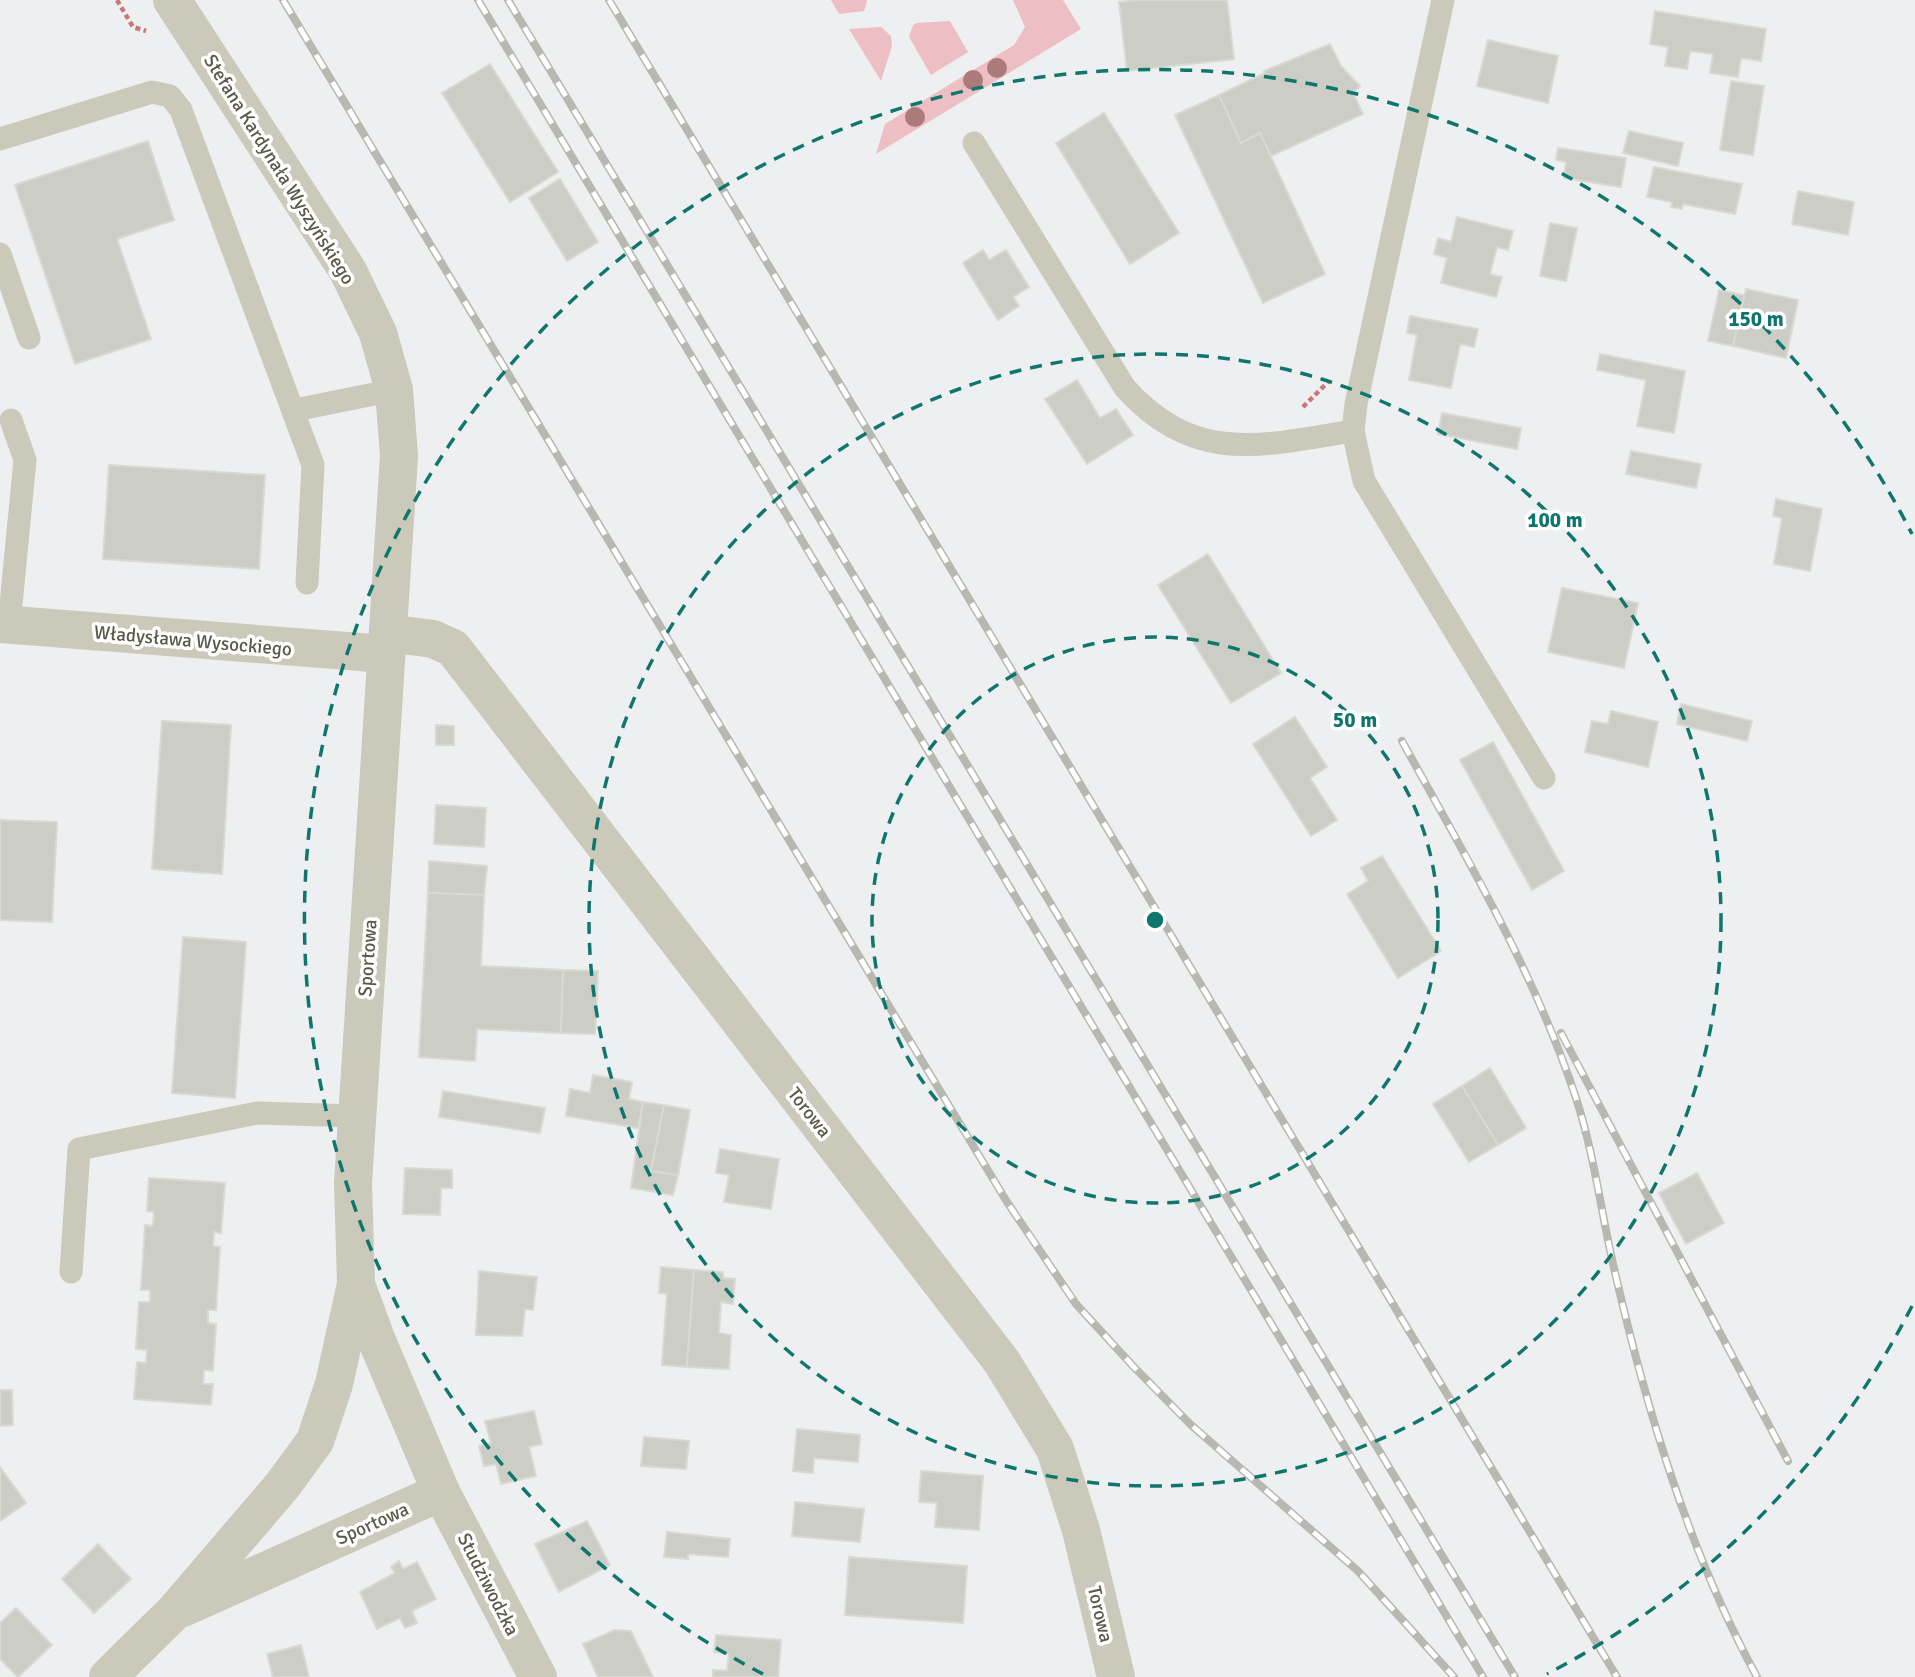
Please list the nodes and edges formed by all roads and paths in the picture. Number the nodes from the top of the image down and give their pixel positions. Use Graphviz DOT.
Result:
graph roads {
  1 [pos="117,0"];
  2 [pos="172,0"];
  3 [pos="1443,0"];
  4 [pos="122,8"];
  5 [pos="0,139"];
  6 [pos="974,143"];
  7 [pos="0,254"];
  8 [pos="29,338"];
  9 [pos="394,390"];
  10 [pos="295,411"];
  11 [pos="11,420"];
  12 [pos="1353,431"];
  13 [pos="307,583"];
  14 [pos="5,624"];
  15 [pos="387,643"];
  16 [pos="1544,778"];
  17 [pos="357,1116"];
  18 [pos="71,1272"];
  19 [pos="356,1283"];
  20 [pos="441,1492"];
  21 [pos="175,1611"];
  22 [pos="108,1677"];
  23 [pos="538,1677"];
  24 [pos="1115,1677"];
  1 -- 4 [label="path"];
  2 -- 9 [label="street, Stefana Kardynała Wyszyńskiego"];
  3 -- 12 [label="lane"];
  5 -- 10 [label="lane"];
  6 -- 12 [label="lane"];
  7 -- 8 [label="lane"];
  9 -- 10 [label="lane"];
  9 -- 15 [label="street, Stefana Kardynała Wyszyńskiego"];
  10 -- 13 [label="lane"];
  11 -- 14 [label="lane"];
  12 -- 16 [label="lane"];
  14 -- 15 [label="street, Władysława Wysockiego"];
  15 -- 17 [label="street, Sportowa"];
  15 -- 24 [label="street, Torowa"];
  17 -- 18 [label="lane"];
  17 -- 19 [label="street, Sportowa"];
  19 -- 20 [label="street, Sportowa"];
  19 -- 21 [label="street, Sportowa"];
  20 -- 21 [label="street, Sportowa"];
  20 -- 23 [label="street, Studziwodzka"];
  21 -- 22 [label="street, Sportowa"];
}
